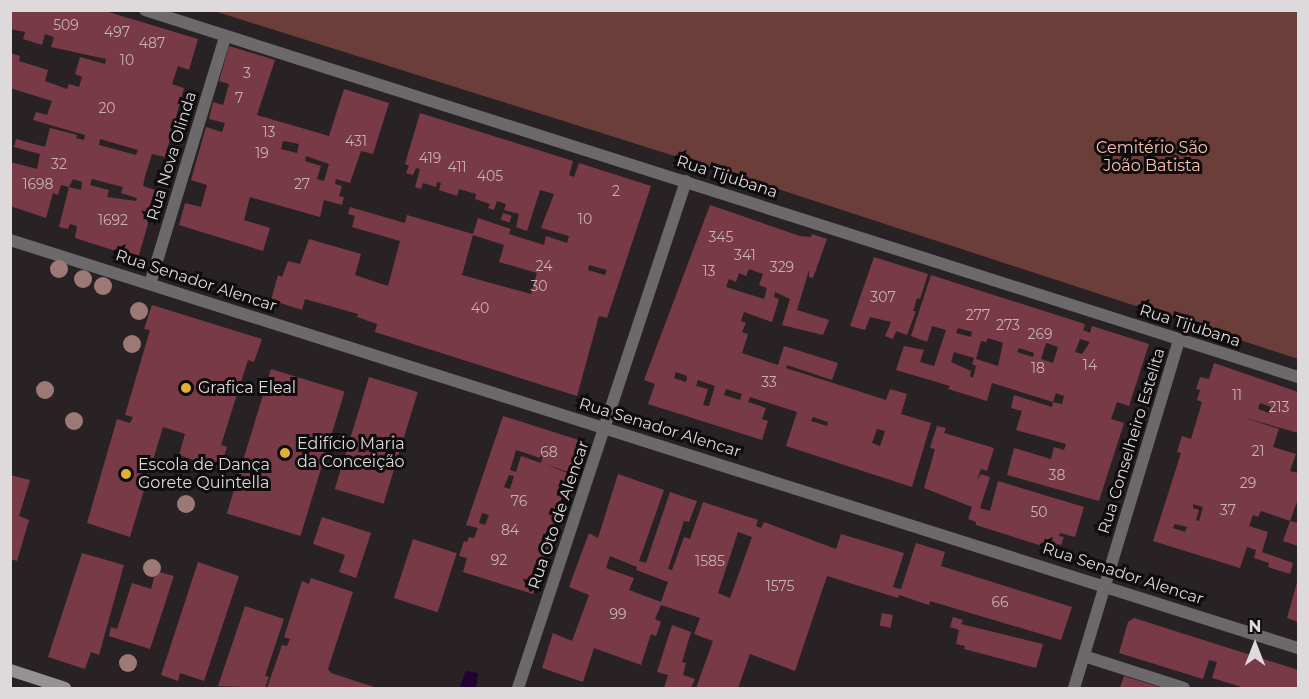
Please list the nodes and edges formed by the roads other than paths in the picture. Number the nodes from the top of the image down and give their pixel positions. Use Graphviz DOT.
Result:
graph roads {
  1 [pos="145,10"];
  2 [pos="225,37"];
  3 [pos="687,181"];
  4 [pos="10,240"];
  5 [pos="150,284"];
  6 [pos="1179,340"];
  7 [pos="1299,377"];
  8 [pos="606,429"];
  9 [pos="1105,585"];
  10 [pos="1299,648"];
  11 [pos="1084,656"];
  12 [pos="10,670"];
  13 [pos="65,688"];
  14 [pos="518,688"];
  15 [pos="1074,688"];
  16 [pos="1184,688"];
  1 -- 2 [label="street, Rua Tijubana"];
  2 -- 3 [label="street, Rua Tijubana"];
  2 -- 5 [label="street, Rua Nova Olinda"];
  3 -- 6 [label="street, Rua Tijubana"];
  3 -- 8 [label="street, Rua Oto de Alencar"];
  4 -- 5 [label="street, Rua Senador Alencar"];
  5 -- 8 [label="street, Rua Senador Alencar"];
  6 -- 7 [label="street, Rua Tijubana"];
  6 -- 9 [label="street, Rua Conselheiro Estelita"];
  8 -- 9 [label="street, Rua Senador Alencar"];
  8 -- 14 [label="street, Rua Oto de Alencar"];
  9 -- 10 [label="street, Rua Senador Alencar"];
  9 -- 11 [label="street, Rua Conselheiro Estelita"];
  11 -- 15 [label="street, Rua Conselheiro Estelita"];
  11 -- 16 [label="street"];
  12 -- 13 [label="main road"];
}
